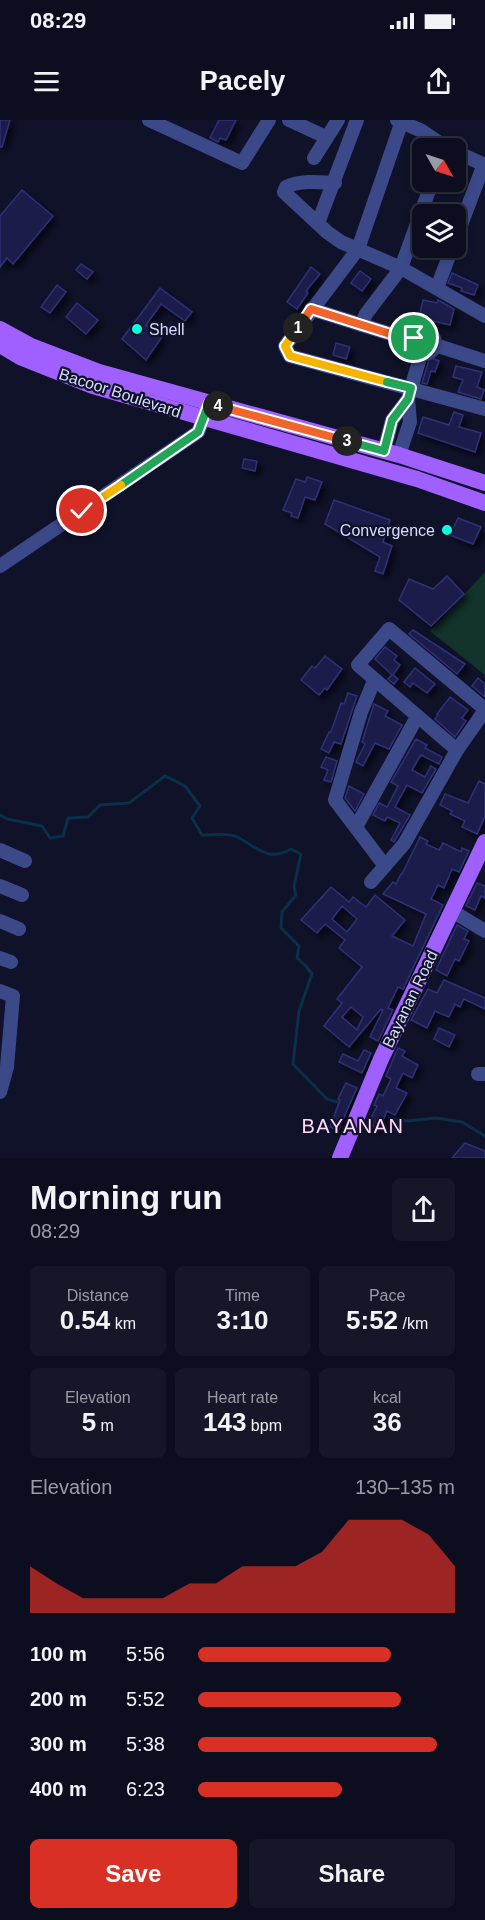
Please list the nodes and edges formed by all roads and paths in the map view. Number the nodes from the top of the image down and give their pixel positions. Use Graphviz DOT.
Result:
graph roads {
  1 [pos="149,120"];
  2 [pos="269,120"];
  3 [pos="290,120"];
  4 [pos="338,120"];
  5 [pos="357,120"];
  6 [pos="399,121"];
  7 [pos="326,137"];
  8 [pos="432,138"];
  9 [pos="466,156"];
  10 [pos="314,158"];
  11 [pos="484,164"];
  12 [pos="335,183"];
  13 [pos="428,192"];
  14 [pos="466,212"];
  15 [pos="318,223"];
  16 [pos="358,249"];
  17 [pos="448,258"];
  18 [pos="401,268"];
  19 [pos="437,288"];
  20 [pos="311,309"];
  21 [pos="483,310"];
  22 [pos="361,325"];
  23 [pos="0,329"];
  24 [pos="413,341"];
  25 [pos="0,345"];
  26 [pos="435,345"];
  27 [pos="421,354"];
  28 [pos="485,361"];
  29 [pos="410,394"];
  30 [pos="485,409"];
  31 [pos="207,411"];
  32 [pos="391,453"];
  33 [pos="485,483"];
  34 [pos="485,503"];
  35 [pos="0,566"];
  36 [pos="374,681"];
  37 [pos="485,709"];
  38 [pos="417,717"];
  39 [pos="457,750"];
  40 [pos="356,827"];
  41 [pos="485,842"];
  42 [pos="2,856"];
  43 [pos="25,861"];
  44 [pos="385,866"];
  45 [pos="371,882"];
  46 [pos="0,886"];
  47 [pos="22,895"];
  48 [pos="452,911"];
  49 [pos="0,921"];
  50 [pos="19,929"];
  51 [pos="485,931"];
  52 [pos="0,991"];
  53 [pos="5,1032"];
  54 [pos="3,1066"];
  55 [pos="0,1092"];
  56 [pos="340,1158"];
  1 -- 2 [label="street"];
  3 -- 7 [label="street"];
  4 -- 7 [label="street"];
  5 -- 12 [label="street"];
  6 -- 8 [label="street"];
  6 -- 16 [label="street"];
  7 -- 10 [label="street"];
  9 -- 11 [label="street"];
  11 -- 14 [label="street"];
  12 -- 15 [label="street"];
  12 -- 15 [label="street"];
  13 -- 18 [label="street"];
  15 -- 16 [label="street"];
  16 -- 18 [label="street"];
  16 -- 20 [label="street"];
  17 -- 19 [label="street"];
  18 -- 19 [label="street"];
  18 -- 22 [label="street"];
  19 -- 21 [label="street"];
  20 -- 22 [label="street"];
  20 -- 29 [label="street"];
  22 -- 24 [label="street"];
  23 -- 31 [label="main road, Bacoor Boulevard"];
  24 -- 26 [label="street"];
  24 -- 27 [label="street"];
  25 -- 31 [label="main road, Bacoor Boulevard"];
  26 -- 27 [label="street"];
  26 -- 28 [label="street"];
  27 -- 29 [label="street"];
  29 -- 30 [label="street"];
  29 -- 32 [label="street"];
  31 -- 32 [label="main road, Bacoor Boulevard"];
  31 -- 34 [label="main road, Bacoor Boulevard"];
  31 -- 35 [label="street"];
  32 -- 33 [label="main road, Bacoor Boulevard"];
  36 -- 37 [label="street"];
  36 -- 38 [label="street"];
  36 -- 40 [label="street"];
  37 -- 39 [label="street"];
  38 -- 39 [label="street"];
  38 -- 40 [label="street"];
  39 -- 44 [label="street"];
  40 -- 44 [label="street"];
  41 -- 48 [label="main road, Bayanan Road"];
  42 -- 43 [label="street"];
  44 -- 45 [label="street"];
  46 -- 47 [label="street"];
  48 -- 51 [label="street"];
  48 -- 56 [label="main road, Bayanan Road"];
  49 -- 50 [label="street"];
  52 -- 53 [label="street"];
  53 -- 54 [label="street"];
  54 -- 55 [label="street"];
}
